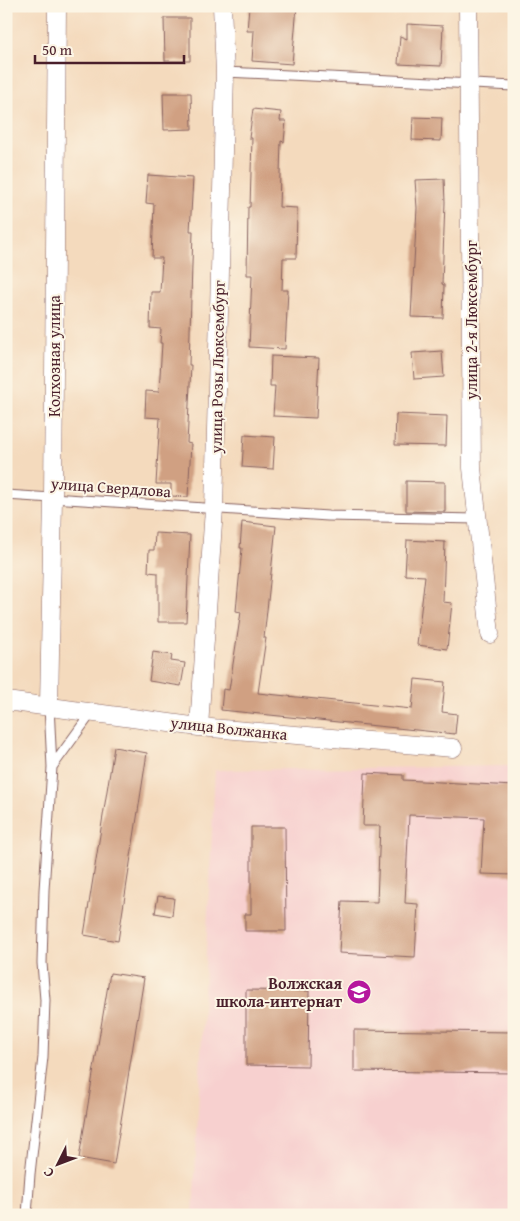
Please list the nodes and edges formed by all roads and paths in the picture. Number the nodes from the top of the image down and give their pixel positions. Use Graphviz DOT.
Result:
graph roads {
  1 [pos="57,6"];
  2 [pos="222,6"];
  3 [pos="468,6"];
  4 [pos="225,72"];
  5 [pos="470,83"];
  6 [pos="514,86"];
  7 [pos="6,495"];
  8 [pos="53,498"];
  9 [pos="214,509"];
  10 [pos="477,519"];
  11 [pos="490,634"];
  12 [pos="6,701"];
  13 [pos="49,706"];
  14 [pos="92,712"];
  15 [pos="199,727"];
  16 [pos="453,748"];
  17 [pos="52,767"];
  18 [pos="27,1215"];
  1 -- 8 [label="street, Колхозная улица"];
  2 -- 4 [label="street, улица Розы Люксембург"];
  3 -- 5 [label="street, улица 2-я Люксембург"];
  4 -- 5 [label="lane"];
  4 -- 9 [label="street, улица Розы Люксембург"];
  5 -- 6 [label="lane"];
  5 -- 10 [label="street, улица 2-я Люксембург"];
  7 -- 8 [label="lane, улица Свердлова"];
  8 -- 9 [label="lane, улица Свердлова"];
  8 -- 13 [label="street, Колхозная улица"];
  9 -- 10 [label="lane, улица Свердлова"];
  9 -- 15 [label="street, улица Розы Люксембург"];
  10 -- 11 [label="street, улица 2-я Люксембург"];
  12 -- 13 [label="street, улица Волжанка"];
  13 -- 14 [label="street, улица Волжанка"];
  13 -- 17 [label="lane"];
  14 -- 15 [label="street, улица Волжанка"];
  14 -- 17 [label="lane"];
  15 -- 16 [label="street, улица Волжанка"];
  17 -- 18 [label="lane"];
}
